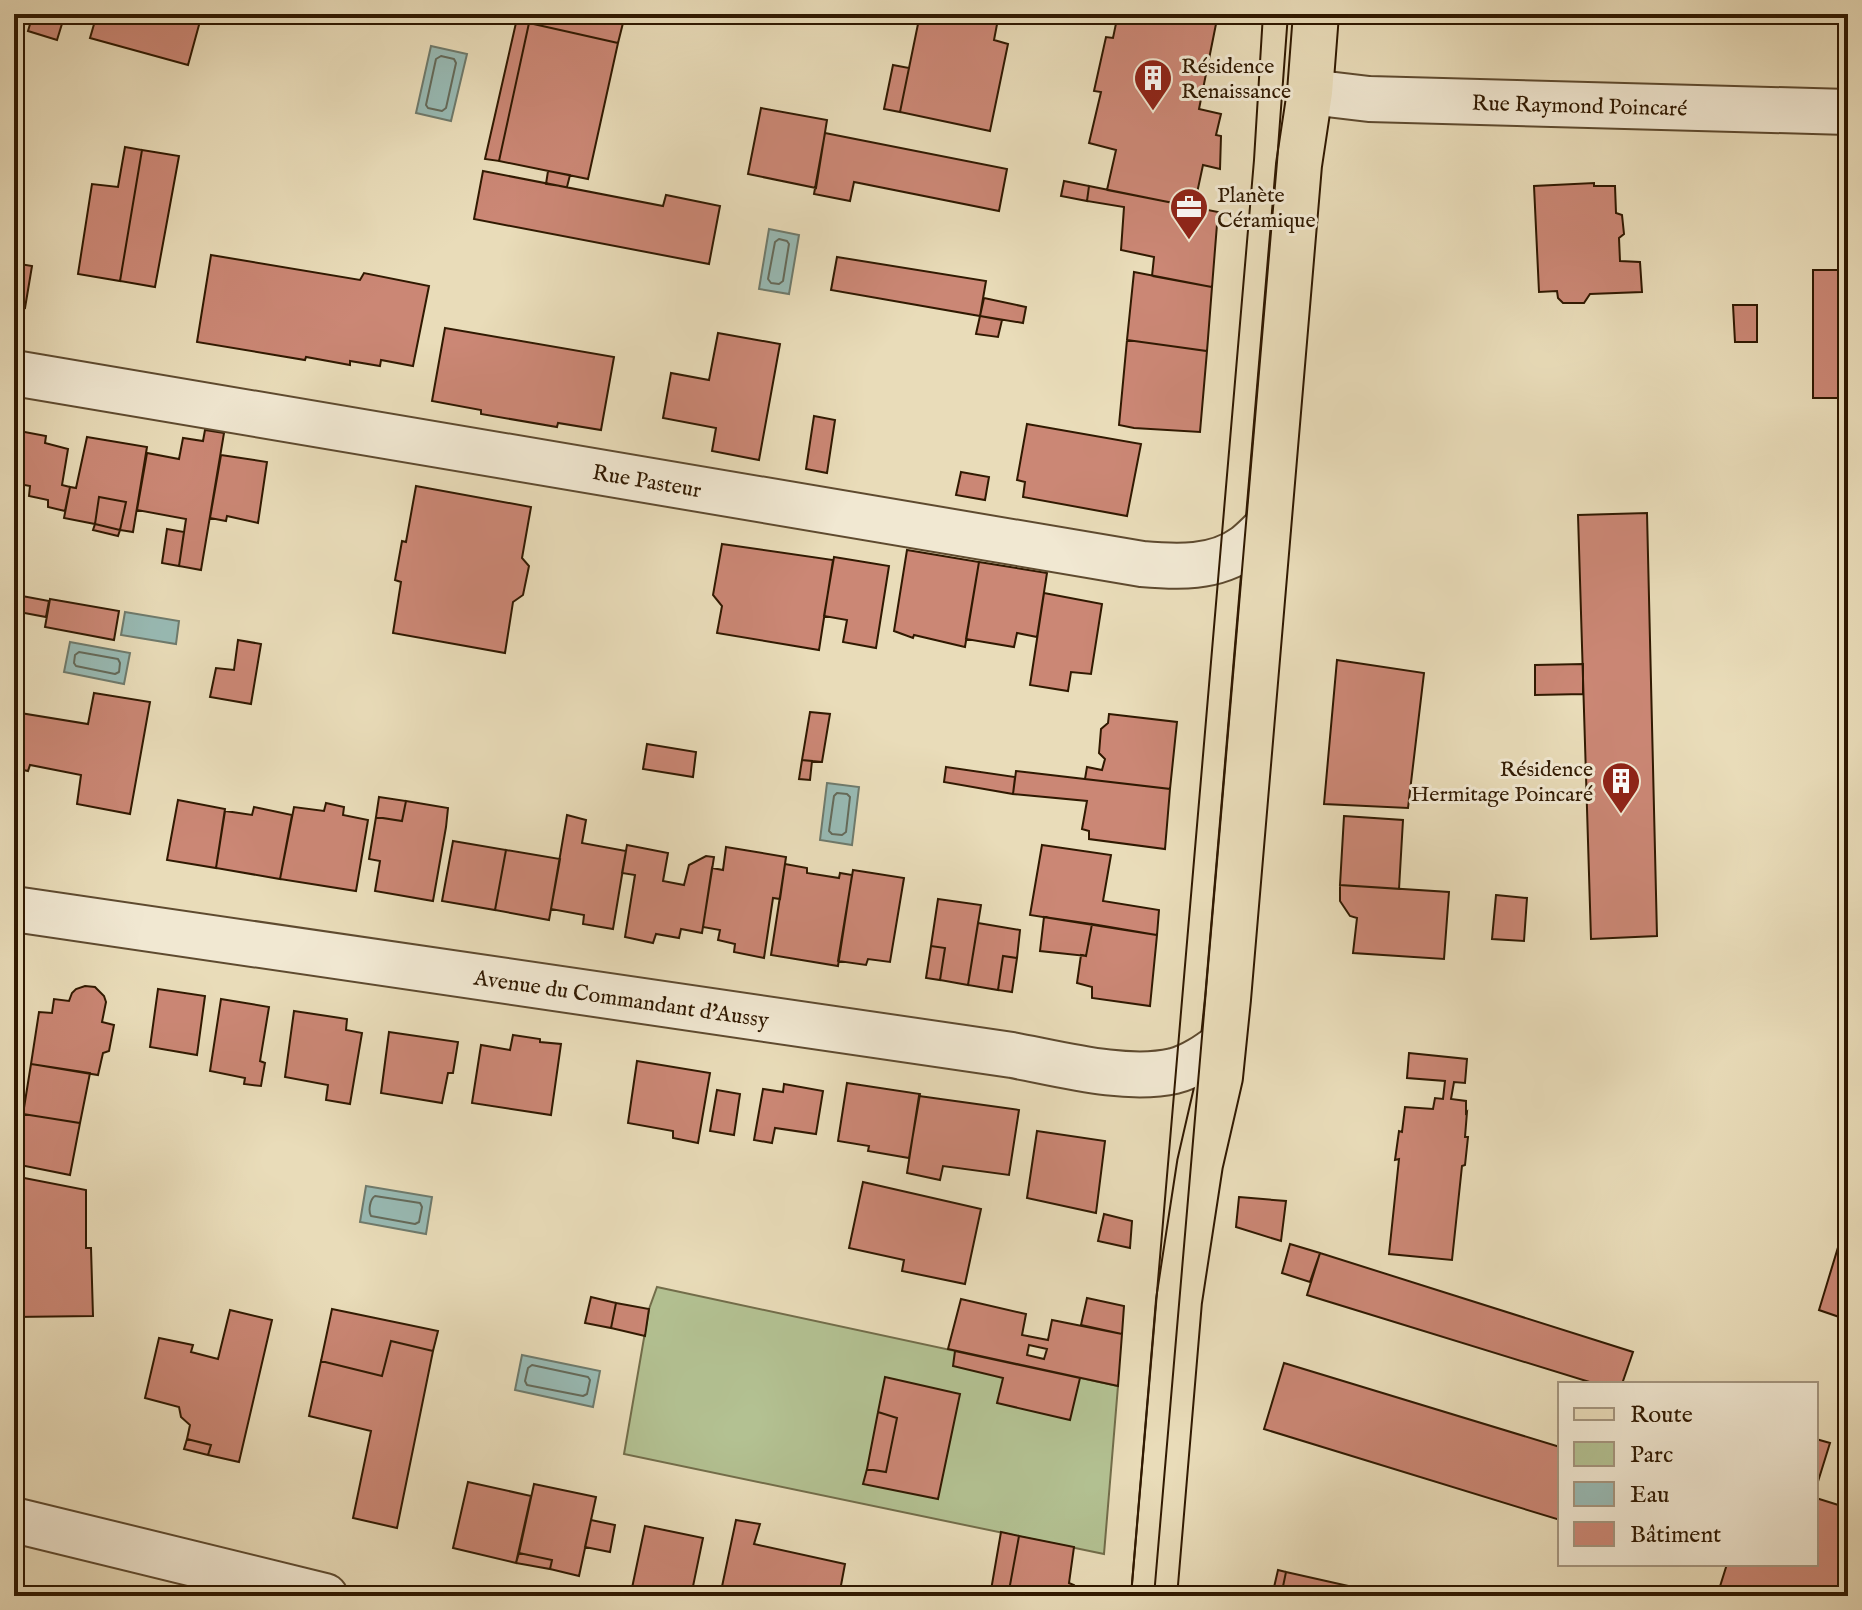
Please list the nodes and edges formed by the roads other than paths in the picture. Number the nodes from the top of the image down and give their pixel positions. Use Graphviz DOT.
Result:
graph roads {
  1 [pos="1316,14"];
  2 [pos="1310,92"];
  3 [pos="1848,112"];
  4 [pos="14,373"];
  5 [pos="1268,526"];
  6 [pos="14,909"];
  7 [pos="1223,1044"];
  8 [pos="14,1520"];
  9 [pos="325,1596"];
  10 [pos="1154,1596"];
  1 -- 2 [label="main road"];
  2 -- 3 [label="street, Rue Raymond Poincaré"];
  2 -- 5 [label="main road"];
  4 -- 5 [label="street, Rue Pasteur"];
  5 -- 7 [label="main road"];
  6 -- 7 [label="street, Avenue du Commandant d'Aussy"];
  7 -- 10 [label="main road"];
  8 -- 9 [label="street"];
}
